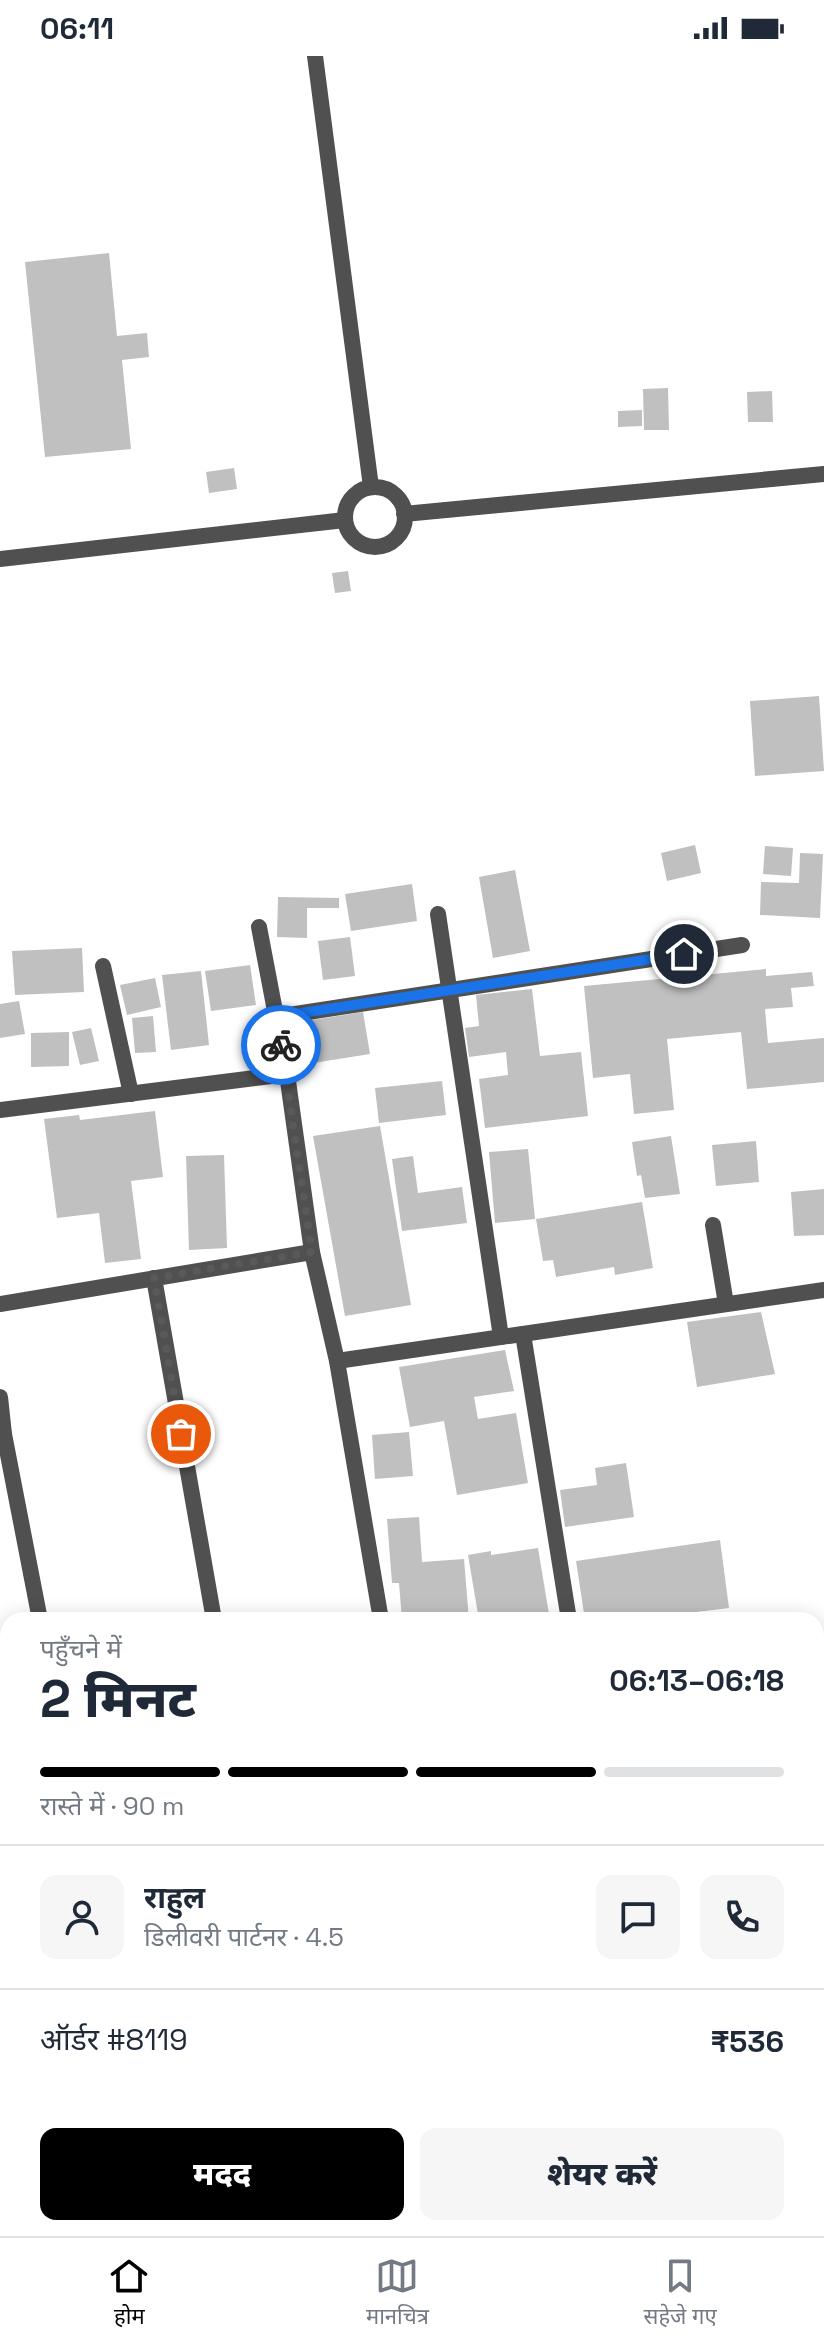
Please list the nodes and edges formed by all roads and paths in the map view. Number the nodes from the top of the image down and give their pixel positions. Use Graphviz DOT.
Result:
graph roads {
  1 [pos="315,56"];
  2 [pos="824,474"];
  3 [pos="371,487"];
  4 [pos="404,514"];
  5 [pos="345,520"];
  6 [pos="0,559"];
  7 [pos="438,914"];
  8 [pos="259,927"];
  9 [pos="742,945"];
  10 [pos="103,966"];
  11 [pos="448,991"];
  12 [pos="276,1017"];
  13 [pos="287,1074"];
  14 [pos="131,1094"];
  15 [pos="0,1110"];
  16 [pos="713,1225"];
  17 [pos="312,1252"];
  18 [pos="154,1278"];
  19 [pos="824,1290"];
  20 [pos="0,1304"];
  21 [pos="726,1304"];
  22 [pos="523,1334"];
  23 [pos="501,1337"];
  24 [pos="337,1361"];
  25 [pos="0,1397"];
  26 [pos="2,1435"];
  27 [pos="38,1612"];
  28 [pos="213,1612"];
  29 [pos="380,1612"];
  30 [pos="568,1612"];
  1 -- 3 [label="street"];
  2 -- 4 [label="street"];
  3 -- 4 [label="street"];
  3 -- 5 [label="street"];
  4 -- 5 [label="street"];
  5 -- 6 [label="street"];
  7 -- 11 [label="street"];
  8 -- 12 [label="street"];
  9 -- 11 [label="street"];
  10 -- 14 [label="street"];
  11 -- 12 [label="street"];
  11 -- 23 [label="street"];
  12 -- 13 [label="street"];
  13 -- 14 [label="street"];
  13 -- 17 [label="street"];
  14 -- 15 [label="street"];
  16 -- 21 [label="street"];
  17 -- 18 [label="street"];
  17 -- 24 [label="street"];
  18 -- 20 [label="street"];
  18 -- 28 [label="street"];
  19 -- 21 [label="street"];
  21 -- 22 [label="street"];
  22 -- 23 [label="street"];
  22 -- 30 [label="street"];
  23 -- 24 [label="street"];
  24 -- 29 [label="street"];
  25 -- 26 [label="street"];
  26 -- 27 [label="street"];
}
